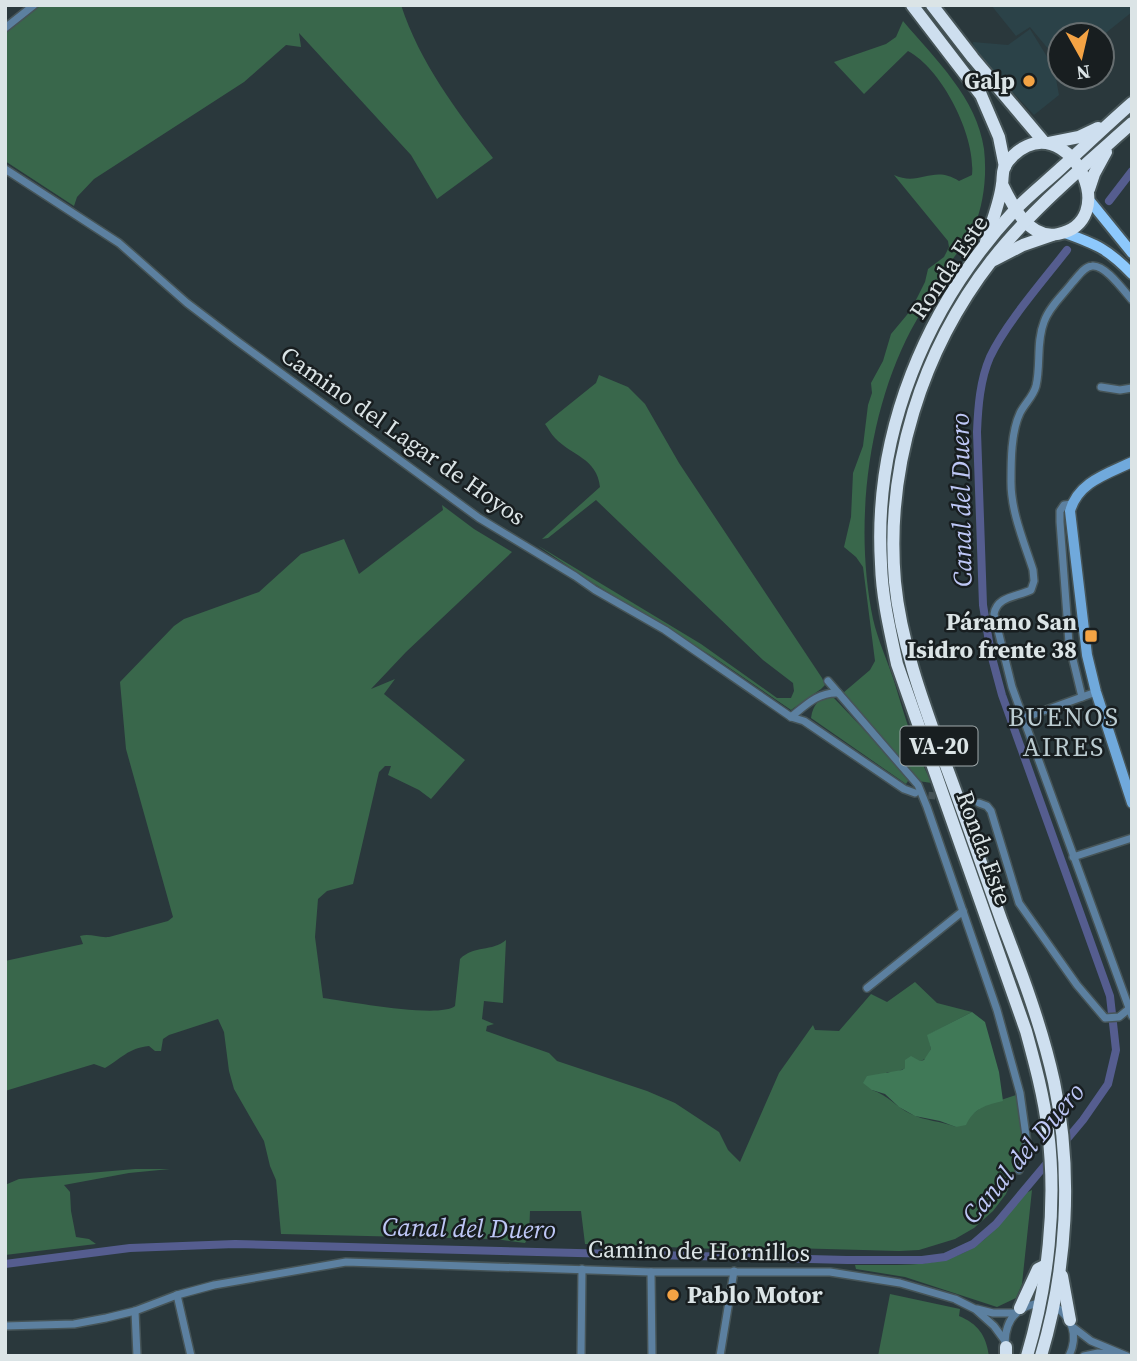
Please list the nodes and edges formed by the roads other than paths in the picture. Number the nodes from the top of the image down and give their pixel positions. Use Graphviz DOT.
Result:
graph roads {
  1 [pos="34,5"];
  2 [pos="912,5"];
  3 [pos="933,5"];
  4 [pos="5,28"];
  5 [pos="1132,103"];
  6 [pos="1132,123"];
  7 [pos="1108,124"];
  8 [pos="1115,138"];
  9 [pos="1046,142"];
  10 [pos="1072,158"];
  11 [pos="1005,167"];
  12 [pos="5,169"];
  13 [pos="1080,170"];
  14 [pos="1002,184"];
  15 [pos="1089,195"];
  16 [pos="1016,210"];
  17 [pos="1025,222"];
  18 [pos="1058,234"];
  19 [pos="984,246"];
  20 [pos="1132,253"];
  21 [pos="990,262"];
  22 [pos="1132,274"];
  23 [pos="1132,300"];
  24 [pos="1101,387"];
  25 [pos="1132,388"];
  26 [pos="1132,462"];
  27 [pos="1072,504"];
  28 [pos="828,681"];
  29 [pos="1096,692"];
  30 [pos="838,693"];
  31 [pos="1082,697"];
  32 [pos="791,717"];
  33 [pos="1024,718"];
  34 [pos="915,793"];
  35 [pos="979,803"];
  36 [pos="1132,803"];
  37 [pos="1132,838"];
  38 [pos="1073,857"];
  39 [pos="963,911"];
  40 [pos="867,988"];
  41 [pos="1131,1011"];
  42 [pos="1055,1130"];
  43 [pos="1019,1170"];
  44 [pos="1057,1172"];
  45 [pos="1046,1265"];
  46 [pos="1060,1268"];
  47 [pos="582,1269"];
  48 [pos="734,1270"];
  49 [pos="651,1272"];
  50 [pos="177,1295"];
  51 [pos="1040,1303"];
  52 [pos="1054,1305"];
  53 [pos="975,1309"];
  54 [pos="1017,1310"];
  55 [pos="135,1311"];
  56 [pos="1072,1324"];
  57 [pos="5,1326"];
  58 [pos="1007,1350"];
  59 [pos="1126,1355"];
  60 [pos="137,1356"];
  61 [pos="191,1356"];
  62 [pos="581,1356"];
  63 [pos="652,1356"];
  64 [pos="720,1356"];
  65 [pos="1027,1356"];
  66 [pos="1041,1356"];
  67 [pos="1069,1356"];
  68 [pos="1084,1356"];
  1 -- 4 [label="street"];
  2 -- 11 [label="highway"];
  3 -- 9 [label="highway"];
  5 -- 7 [label="highway, Ronda Este / VA-20"];
  6 -- 8 [label="highway, Ronda Este / VA-20"];
  7 -- 9 [label="highway"];
  7 -- 10 [label="highway, Ronda Este / VA-20"];
  8 -- 13 [label="highway, Ronda Este / VA-20"];
  8 -- 15 [label="highway"];
  9 -- 10 [label="highway"];
  9 -- 11 [label="highway"];
  10 -- 13 [label="highway"];
  10 -- 16 [label="highway, Ronda Este / VA-20"];
  11 -- 14 [label="highway"];
  12 -- 32 [label="street, Camino del Lagar de Hoyos"];
  13 -- 15 [label="highway"];
  13 -- 17 [label="highway, Ronda Este / VA-20"];
  14 -- 16 [label="highway"];
  14 -- 19 [label="highway"];
  15 -- 18 [label="highway"];
  15 -- 20 [label="main road"];
  16 -- 17 [label="highway"];
  16 -- 19 [label="highway, Ronda Este / VA-20"];
  17 -- 18 [label="highway"];
  17 -- 21 [label="highway, Ronda Este / VA-20"];
  18 -- 21 [label="highway"];
  18 -- 22 [label="main road"];
  19 -- 42 [label="highway, Ronda Este / VA-20"];
  21 -- 42 [label="highway, Ronda Este / VA-20"];
  23 -- 33 [label="street"];
  24 -- 25 [label="street"];
  26 -- 27 [label="street"];
  27 -- 29 [label="street"];
  27 -- 31 [label="street"];
  28 -- 30 [label="street"];
  29 -- 31 [label="street"];
  29 -- 36 [label="street"];
  30 -- 32 [label="street"];
  30 -- 39 [label="street"];
  31 -- 33 [label="street"];
  32 -- 34 [label="street, Camino del Lagar de Hoyos"];
  33 -- 38 [label="street"];
  35 -- 41 [label="street"];
  37 -- 38 [label="street"];
  38 -- 41 [label="street"];
  39 -- 40 [label="street"];
  39 -- 43 [label="street"];
  42 -- 44 [label="highway, Ronda Este / VA-20"];
  44 -- 45 [label="highway, Ronda Este / VA-20"];
  44 -- 46 [label="highway, Ronda Este / VA-20"];
  45 -- 51 [label="highway, Ronda Este / VA-20"];
  45 -- 54 [label="highway"];
  46 -- 52 [label="highway, Ronda Este / VA-20"];
  46 -- 56 [label="highway"];
  47 -- 49 [label="street, Camino de Hornillos"];
  47 -- 50 [label="street, Camino de Hornillos"];
  47 -- 62 [label="street"];
  48 -- 49 [label="street, Camino de Hornillos"];
  48 -- 53 [label="street, Camino de Hornillos"];
  48 -- 64 [label="street"];
  49 -- 63 [label="street"];
  50 -- 55 [label="street, Camino de Hornillos"];
  50 -- 61 [label="street"];
  51 -- 52 [label="street"];
  51 -- 54 [label="street, Camino de Hornillos"];
  51 -- 65 [label="highway, Ronda Este / VA-20"];
  52 -- 56 [label="street"];
  52 -- 66 [label="highway, Ronda Este / VA-20"];
  53 -- 54 [label="street, Camino de Hornillos"];
  53 -- 58 [label="street, Camino de Hornillos"];
  54 -- 58 [label="street"];
  55 -- 57 [label="street, Camino de Hornillos"];
  55 -- 60 [label="street"];
  56 -- 59 [label="street"];
  56 -- 67 [label="street"];
  59 -- 68 [label="street"];
}
